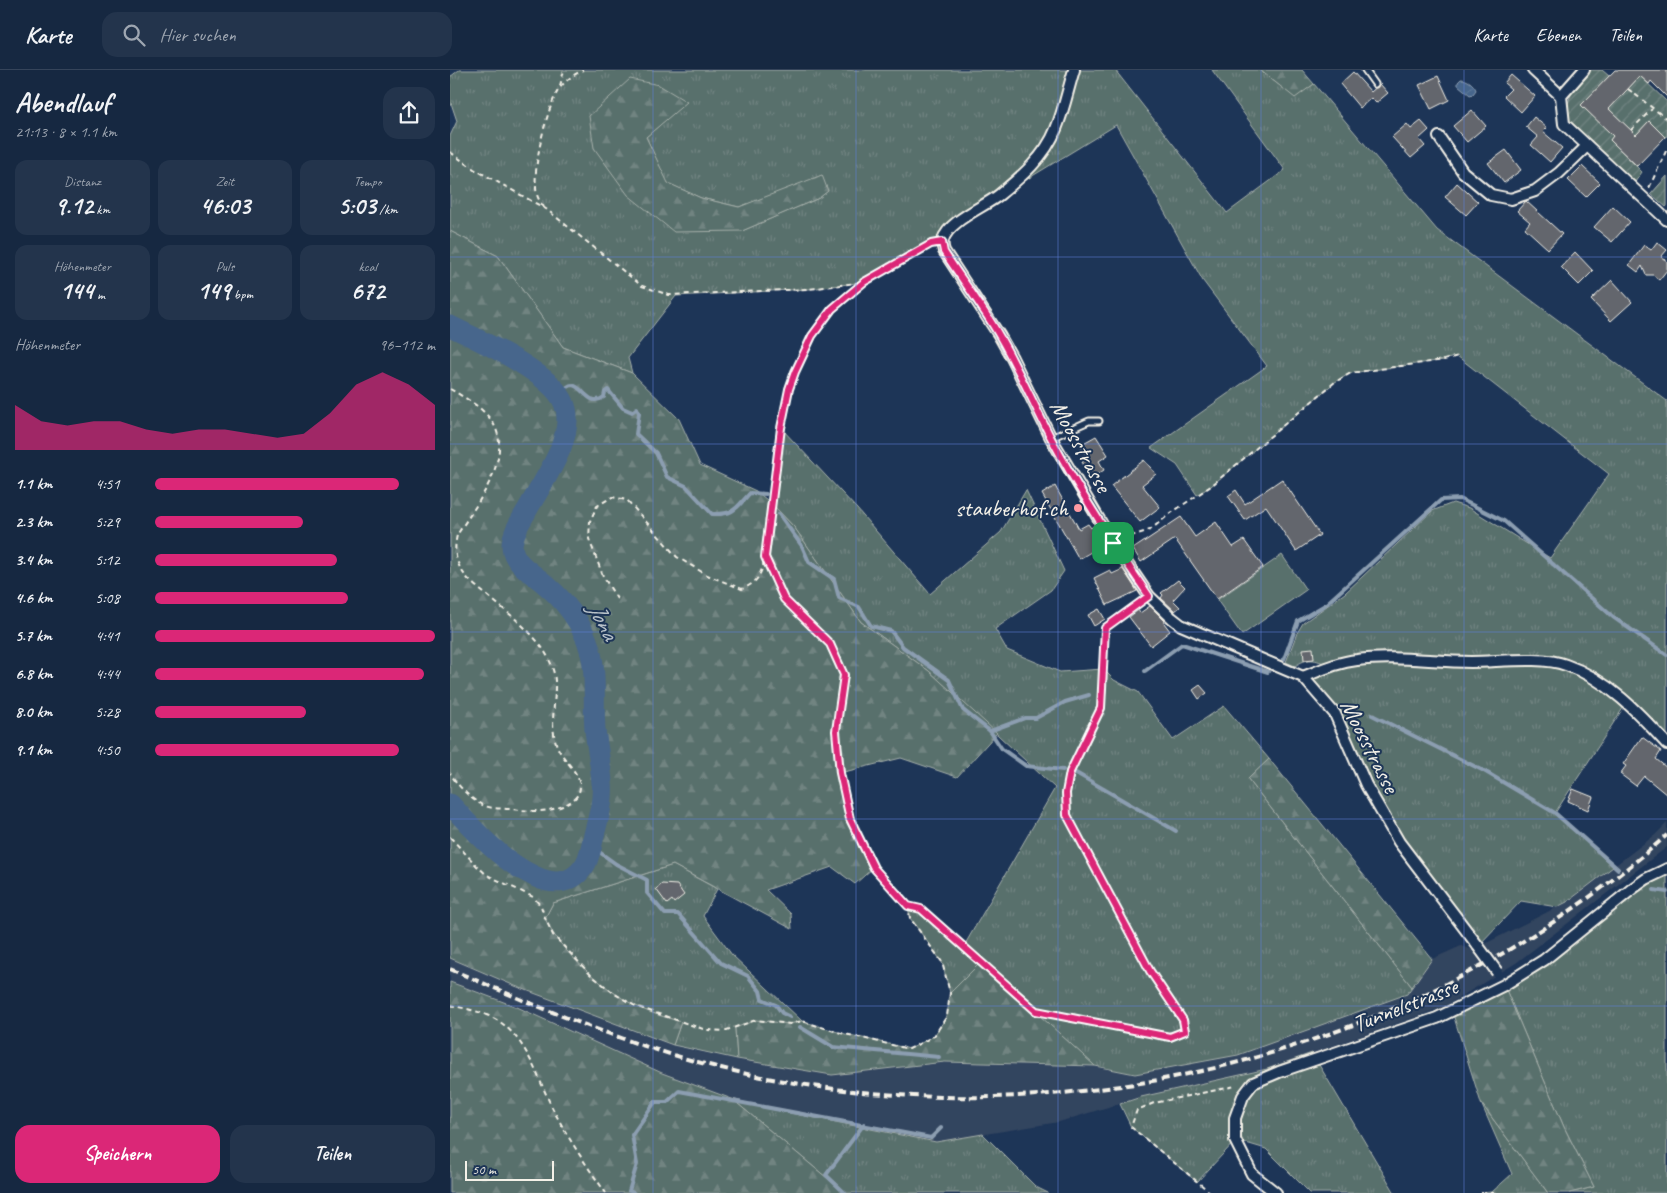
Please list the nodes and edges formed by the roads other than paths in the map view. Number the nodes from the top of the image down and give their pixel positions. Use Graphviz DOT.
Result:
graph roads {
  1 [pos="1074,70"];
  2 [pos="1365,70"];
  3 [pos="1532,70"];
  4 [pos="1584,70"];
  5 [pos="1375,84"];
  6 [pos="1561,96"];
  7 [pos="1439,137"];
  8 [pos="1587,146"];
  9 [pos="1667,220"];
  10 [pos="1099,421"];
  11 [pos="1051,438"];
  12 [pos="1303,677"];
  13 [pos="1667,744"];
  14 [pos="1667,869"];
  15 [pos="1504,985"];
  16 [pos="1276,1193"];
  1 -- 11 [label="street, Moosstrasse"];
  2 -- 5 [label="lane"];
  3 -- 6 [label="street"];
  4 -- 6 [label="street"];
  6 -- 8 [label="street"];
  7 -- 8 [label="street"];
  8 -- 9 [label="street"];
  10 -- 11 [label="lane"];
  11 -- 12 [label="street, Moosstrasse"];
  12 -- 13 [label="street"];
  12 -- 15 [label="street, Moosstrasse, bridge"];
  14 -- 15 [label="street, Tunnelstrasse"];
  15 -- 16 [label="street, Tunnelstrasse"];
}
